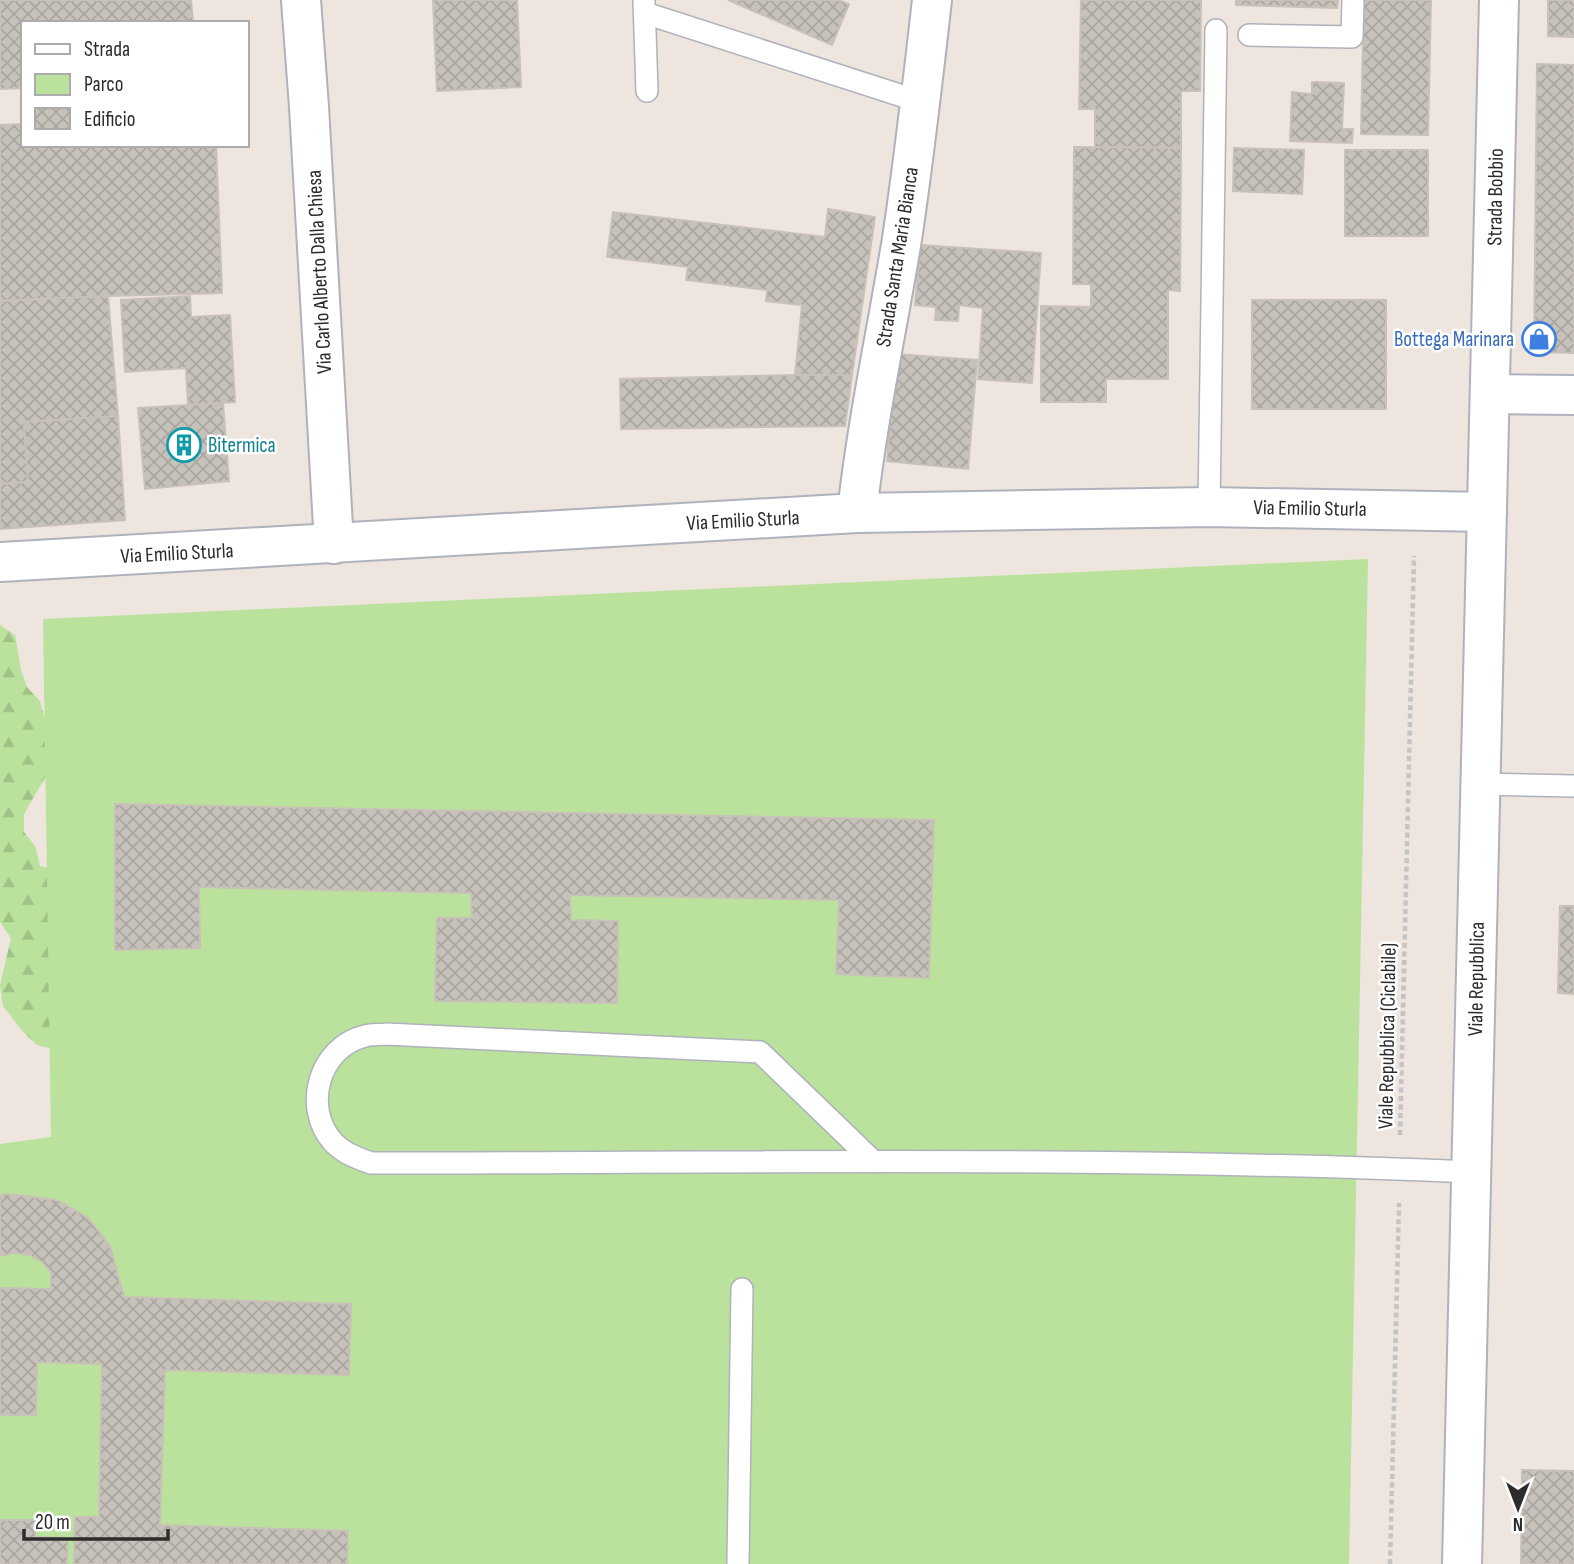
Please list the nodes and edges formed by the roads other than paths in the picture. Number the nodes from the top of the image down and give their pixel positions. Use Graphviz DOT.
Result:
graph roads {
  1 [pos="300,0"];
  2 [pos="932,0"];
  3 [pos="1353,0"];
  4 [pos="1499,0"];
  5 [pos="644,7"];
  6 [pos="1216,30"];
  7 [pos="1249,35"];
  8 [pos="647,91"];
  9 [pos="921,102"];
  10 [pos="1490,394"];
  11 [pos="1574,395"];
  12 [pos="1209,507"];
  13 [pos="1487,512"];
  14 [pos="857,513"];
  15 [pos="334,544"];
  16 [pos="0,562"];
  17 [pos="1481,784"];
  18 [pos="1574,786"];
  19 [pos="873,1161"];
  20 [pos="1472,1172"];
  21 [pos="743,1289"];
  22 [pos="738,1564"];
  23 [pos="1462,1564"];
  1 -- 15 [label="street, Via Carlo Alberto Dalla Chiesa"];
  2 -- 9 [label="street, Strada Santa Maria Bianca"];
  3 -- 7 [label="lane"];
  4 -- 10 [label="street, Strada Bobbio"];
  5 -- 8 [label="lane"];
  5 -- 9 [label="lane"];
  6 -- 12 [label="lane"];
  9 -- 14 [label="street, Strada Santa Maria Bianca"];
  10 -- 11 [label="street"];
  10 -- 13 [label="street, Viale Repubblica"];
  12 -- 13 [label="street, Via Emilio Sturla"];
  12 -- 14 [label="street, Via Emilio Sturla"];
  13 -- 17 [label="street, Viale Repubblica"];
  14 -- 15 [label="street, Via Emilio Sturla"];
  15 -- 16 [label="street, Via Emilio Sturla"];
  17 -- 18 [label="lane"];
  17 -- 20 [label="street, Viale Repubblica"];
  19 -- 19 [label="lane"];
  19 -- 20 [label="lane"];
  20 -- 23 [label="street, Viale Repubblica"];
  21 -- 22 [label="lane"];
}
